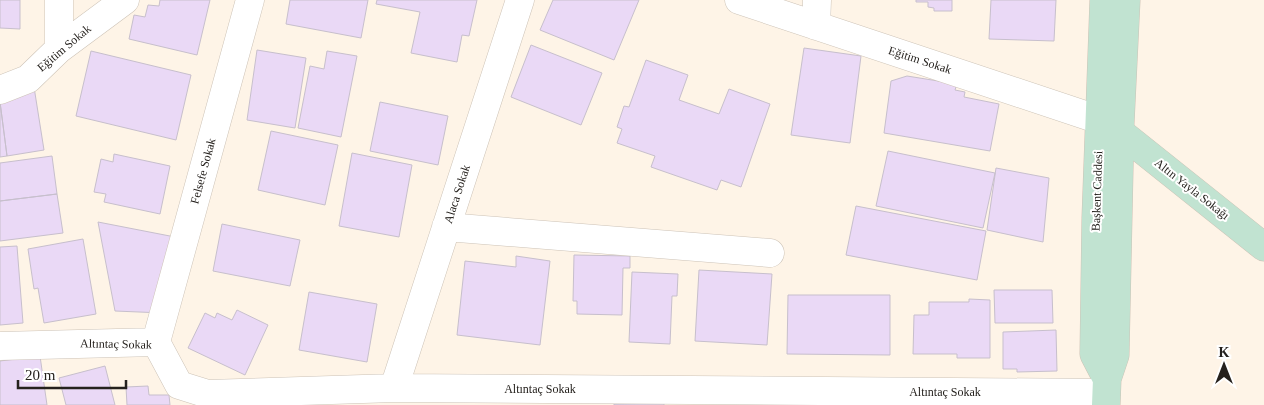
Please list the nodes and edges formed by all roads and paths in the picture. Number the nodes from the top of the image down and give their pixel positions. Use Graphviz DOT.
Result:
graph roads {
  1 [pos="59,0"];
  2 [pos="125,0"];
  3 [pos="250,0"];
  4 [pos="520,0"];
  5 [pos="739,0"];
  6 [pos="1104,0"];
  7 [pos="1126,0"];
  8 [pos="817,13"];
  9 [pos="59,49"];
  10 [pos="0,90"];
  11 [pos="1110,126"];
  12 [pos="446,227"];
  13 [pos="1264,246"];
  14 [pos="770,253"];
  15 [pos="156,342"];
  16 [pos="0,346"];
  17 [pos="394,388"];
  18 [pos="1106,392"];
  19 [pos="585,397"];
  1 -- 9 [label="street"];
  2 -- 9 [label="street, Eğitim Sokak"];
  3 -- 15 [label="street, Felsefe Sokak"];
  4 -- 12 [label="street, Alaca Sokak"];
  5 -- 8 [label="street, Eğitim Sokak"];
  6 -- 11 [label="main road, Başkent Caddesi"];
  7 -- 11 [label="main road, Başkent Caddesi"];
  8 -- 11 [label="street, Eğitim Sokak"];
  9 -- 10 [label="street, Eğitim Sokak"];
  11 -- 13 [label="main road, Altın Yayla Sokağı"];
  11 -- 18 [label="main road, Başkent Caddesi"];
  12 -- 14 [label="street"];
  12 -- 17 [label="street, Alaca Sokak"];
  15 -- 16 [label="street, Altıntaç Sokak"];
  15 -- 17 [label="street, Altıntaç Sokak"];
  17 -- 19 [label="street, Altıntaç Sokak"];
  18 -- 19 [label="street, Altıntaç Sokak"];
}
